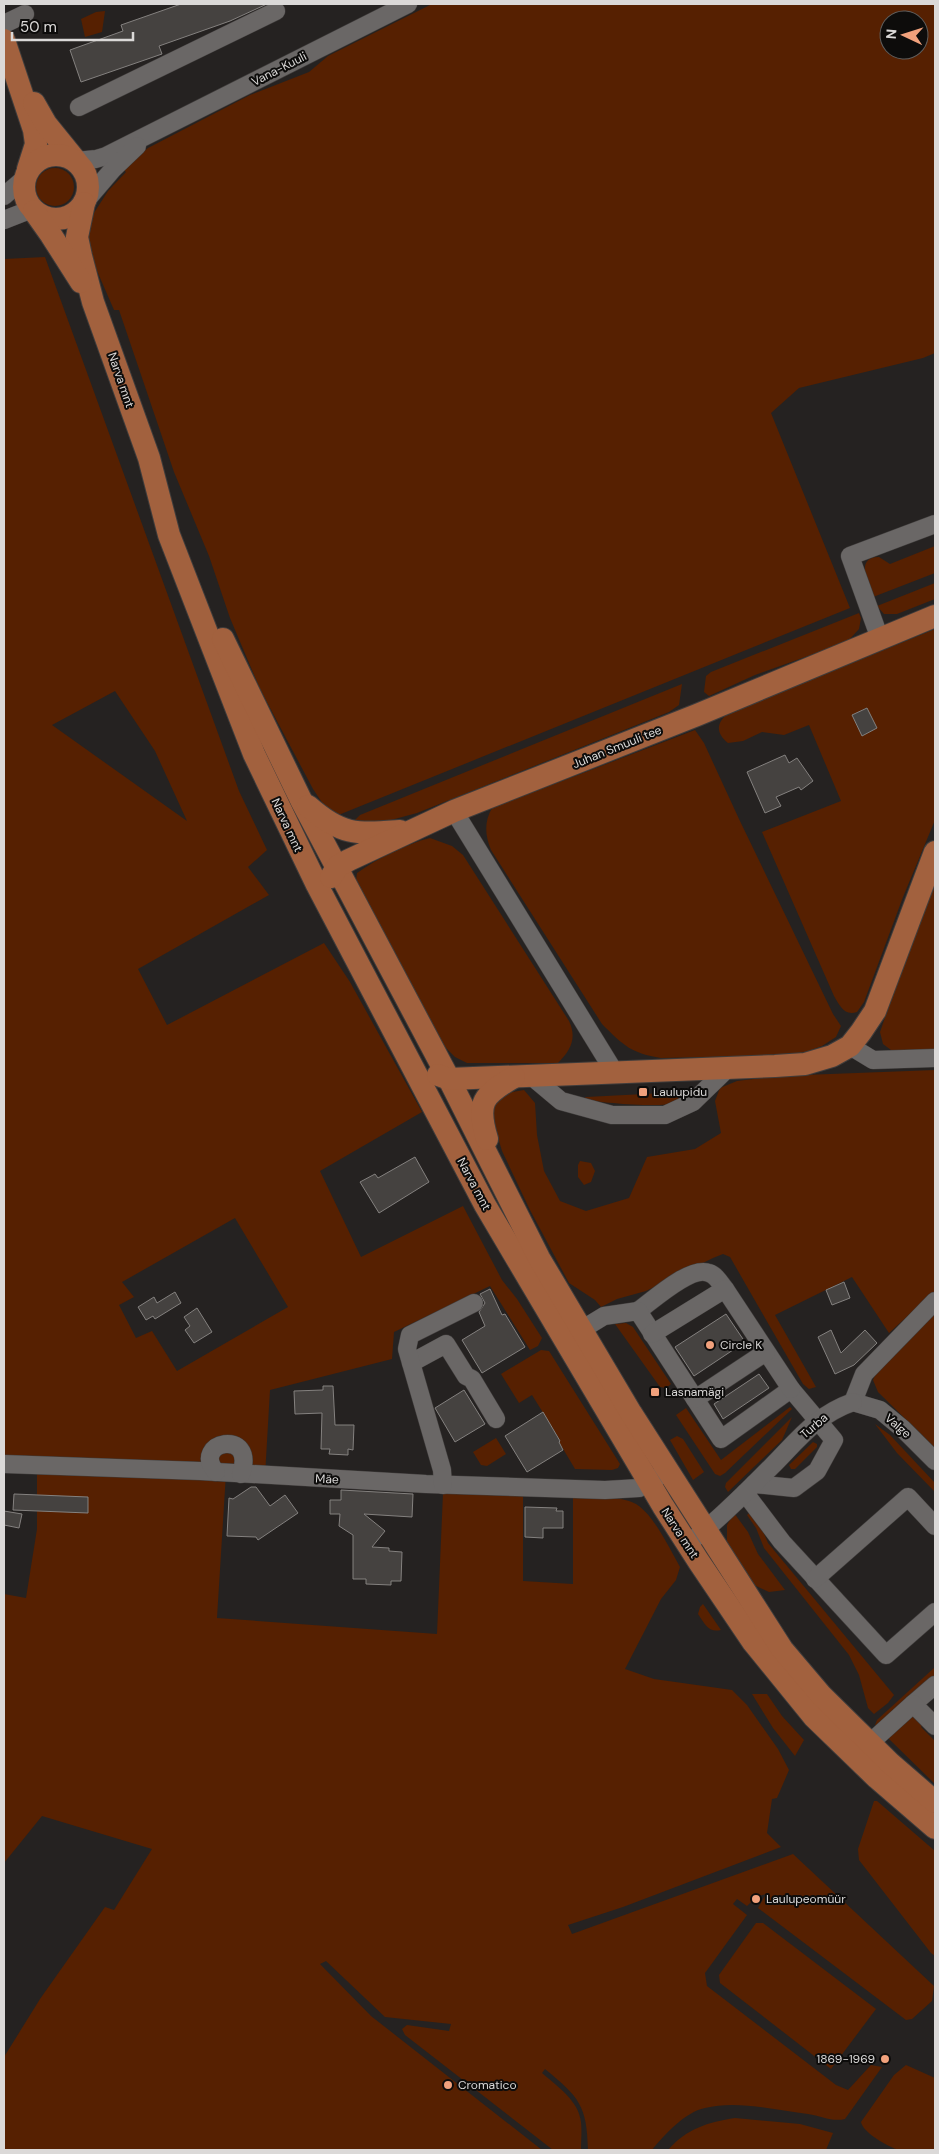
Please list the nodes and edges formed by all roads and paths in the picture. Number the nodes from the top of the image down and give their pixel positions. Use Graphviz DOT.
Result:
graph roads {
  1 [pos="408,4"];
  2 [pos="276,11"];
  3 [pos="25,14"];
  4 [pos="4,24"];
  5 [pos="7,48"];
  6 [pos="79,107"];
  7 [pos="150,134"];
  8 [pos="76,161"];
  9 [pos="27,174"];
  10 [pos="4,196"];
  11 [pos="84,203"];
  12 [pos="32,209"];
  13 [pos="4,220"];
  14 [pos="93,302"];
  15 [pos="149,458"];
  16 [pos="935,524"];
  17 [pos="935,616"];
  18 [pos="880,639"];
  19 [pos="301,800"];
  20 [pos="454,811"];
  21 [pos="411,830"];
  22 [pos="935,852"];
  23 [pos="338,866"];
  24 [pos="327,904"];
  25 [pos="850,1046"];
  26 [pos="403,1047"];
  27 [pos="935,1058"];
  28 [pos="728,1068"];
  29 [pos="615,1073"];
  30 [pos="523,1075"];
  31 [pos="449,1079"];
  32 [pos="501,1181"];
  33 [pos="725,1289"];
  34 [pos="935,1301"];
  35 [pos="474,1303"];
  36 [pos="638,1311"];
  37 [pos="581,1330"];
  38 [pos="652,1334"];
  39 [pos="766,1352"];
  40 [pos="411,1363"];
  41 [pos="791,1389"];
  42 [pos="695,1399"];
  43 [pos="853,1402"];
  44 [pos="496,1419"];
  45 [pos="818,1420"];
  46 [pos="935,1461"];
  47 [pos="4,1464"];
  48 [pos="668,1470"];
  49 [pos="216,1472"];
  50 [pos="241,1474"];
  51 [pos="649,1482"];
  52 [pos="442,1485"];
  53 [pos="750,1488"];
  54 [pos="935,1526"];
  55 [pos="706,1529"];
  56 [pos="688,1544"];
  57 [pos="815,1580"];
  58 [pos="935,1612"];
  59 [pos="935,1685"];
  60 [pos="913,1704"];
  61 [pos="935,1726"];
  62 [pos="870,1743"];
  63 [pos="935,1802"];
  64 [pos="935,1828"];
  1 -- 7 [label="street, Vana-Kuuli"];
  2 -- 6 [label="street"];
  3 -- 4 [label="street"];
  5 -- 8 [label="main road"];
  5 -- 9 [label="main road"];
  7 -- 8 [label="street, Vana-Kuuli"];
  7 -- 11 [label="street, Vana-Kuuli"];
  8 -- 9 [label="main road"];
  8 -- 11 [label="main road"];
  9 -- 10 [label="street"];
  9 -- 12 [label="main road"];
  11 -- 12 [label="main road"];
  11 -- 14 [label="main road, Narva mnt"];
  12 -- 13 [label="street"];
  12 -- 14 [label="main road, Narva mnt"];
  14 -- 15 [label="main road, Narva mnt"];
  15 -- 19 [label="main road, Narva mnt"];
  15 -- 24 [label="main road, Narva mnt"];
  16 -- 18 [label="street"];
  17 -- 18 [label="main road, Juhan Smuuli tee"];
  18 -- 20 [label="main road, Juhan Smuuli tee"];
  19 -- 21 [label="main road"];
  19 -- 23 [label="main road, Narva mnt"];
  20 -- 21 [label="main road, Juhan Smuuli tee"];
  20 -- 29 [label="street"];
  21 -- 23 [label="main road, Juhan Smuuli tee"];
  22 -- 25 [label="main road"];
  23 -- 24 [label="main road"];
  23 -- 31 [label="main road, Narva mnt"];
  24 -- 26 [label="main road, Narva mnt"];
  25 -- 27 [label="street"];
  25 -- 28 [label="main road"];
  26 -- 31 [label="main road"];
  26 -- 51 [label="main road, Narva mnt"];
  28 -- 29 [label="main road"];
  28 -- 30 [label="street"];
  29 -- 30 [label="main road"];
  30 -- 31 [label="main road"];
  30 -- 32 [label="main road"];
  31 -- 32 [label="main road, Narva mnt"];
  32 -- 37 [label="main road, Narva mnt"];
  33 -- 36 [label="street"];
  33 -- 38 [label="street"];
  33 -- 39 [label="street"];
  34 -- 43 [label="street"];
  35 -- 40 [label="street"];
  36 -- 37 [label="street"];
  36 -- 38 [label="street"];
  37 -- 48 [label="main road, Narva mnt"];
  38 -- 42 [label="street"];
  39 -- 41 [label="street"];
  39 -- 42 [label="street"];
  40 -- 44 [label="street"];
  40 -- 52 [label="street"];
  41 -- 42 [label="street"];
  41 -- 45 [label="street"];
  43 -- 45 [label="street, Turba"];
  43 -- 46 [label="street, Valge"];
  45 -- 53 [label="street, Turba"];
  45 -- 53 [label="street"];
  47 -- 49 [label="street, Mäe"];
  48 -- 51 [label="street, Mäe"];
  48 -- 55 [label="main road, Narva mnt"];
  49 -- 50 [label="street, Mäe"];
  49 -- 50 [label="street"];
  50 -- 52 [label="street, Mäe"];
  51 -- 52 [label="street, Mäe"];
  51 -- 56 [label="main road, Narva mnt"];
  53 -- 55 [label="street, Turba"];
  53 -- 57 [label="street"];
  54 -- 57 [label="street"];
  55 -- 56 [label="street, Turba"];
  55 -- 62 [label="main road, Narva mnt"];
  56 -- 64 [label="main road, Narva mnt"];
  57 -- 58 [label="street"];
  59 -- 60 [label="street"];
  60 -- 61 [label="street"];
  60 -- 62 [label="street"];
  62 -- 63 [label="main road, Narva mnt"];
}
